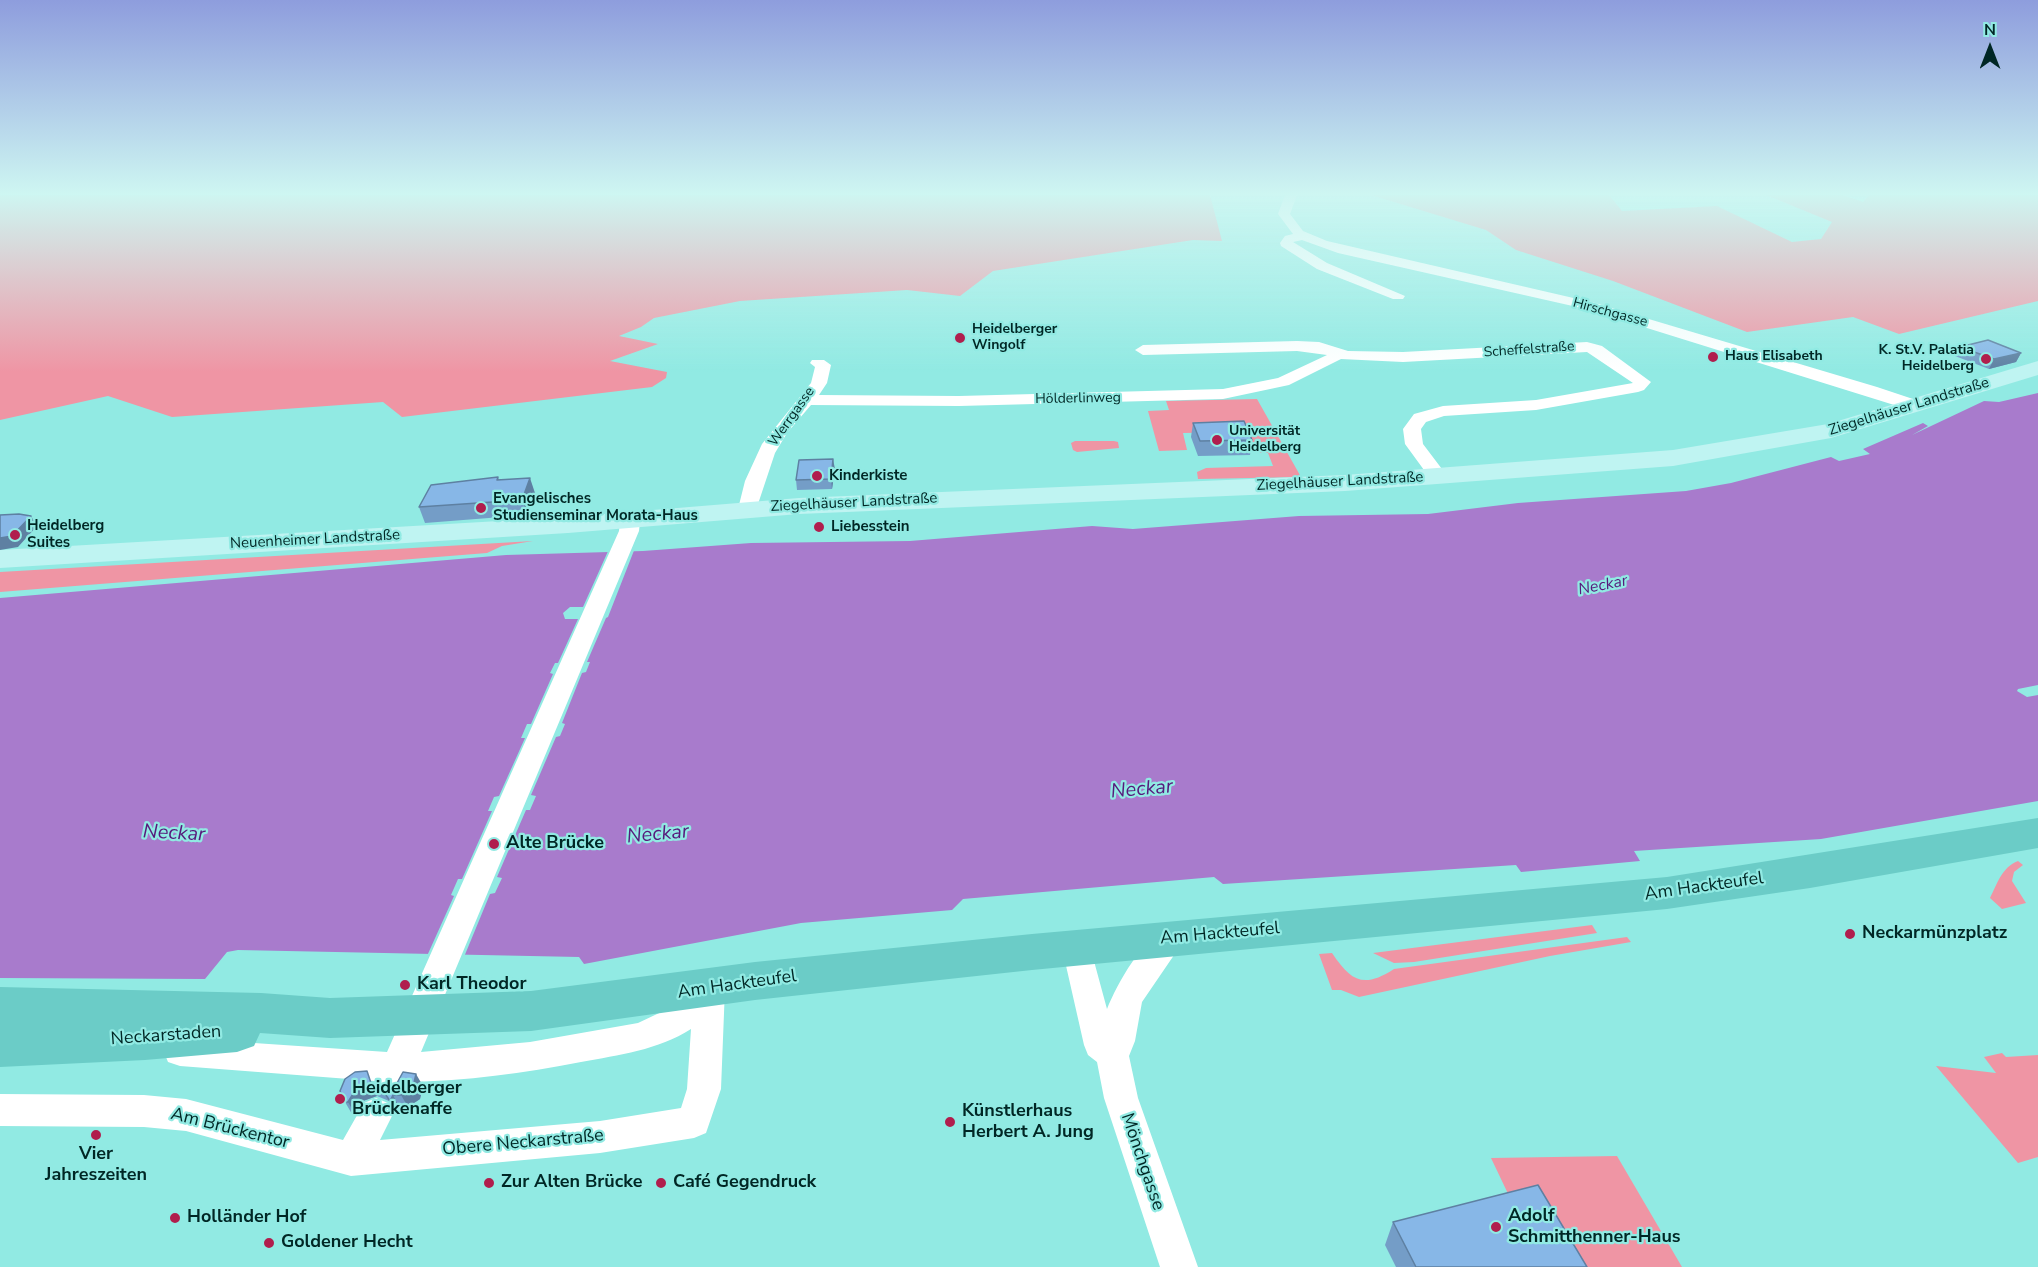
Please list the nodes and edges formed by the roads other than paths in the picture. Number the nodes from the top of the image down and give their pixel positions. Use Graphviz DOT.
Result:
graph roads {
  1 [pos="1303,254"];
  2 [pos="1355,254"];
  3 [pos="1398,296"];
  4 [pos="1143,350"];
  5 [pos="1340,354"];
  6 [pos="818,363"];
  7 [pos="2038,368"];
  8 [pos="808,400"];
  9 [pos="1913,405"];
  10 [pos="1438,477"];
  11 [pos="748,509"];
  12 [pos="629,526"];
  13 [pos="0,559"];
  14 [pos="2038,833"];
  15 [pos="1170,939"];
  16 [pos="1077,948"];
  17 [pos="709,988"];
  18 [pos="0,1007"];
  19 [pos="400,1017"];
  20 [pos="330,1018"];
  21 [pos="145,1039"];
  22 [pos="0,1046"];
  23 [pos="1112,1055"];
  24 [pos="391,1082"];
  25 [pos="0,1110"];
  26 [pos="376,1114"];
  27 [pos="351,1159"];
  28 [pos="1179,1267"];
  1 -- 3 [label="street"];
  2 -- 9 [label="street, Hirschgasse"];
  4 -- 5 [label="street, Scheffelstraße"];
  5 -- 8 [label="street, Hölderlinweg"];
  5 -- 10 [label="street, Scheffelstraße"];
  6 -- 8 [label="street, Werrgasse"];
  7 -- 9 [label="main road, Ziegelhäuser Landstraße"];
  8 -- 11 [label="street, Werrgasse"];
  9 -- 10 [label="main road, Ziegelhäuser Landstraße"];
  10 -- 11 [label="main road, Ziegelhäuser Landstraße"];
  11 -- 12 [label="main road, Ziegelhäuser Landstraße"];
  12 -- 13 [label="main road, Neuenheimer Landstraße"];
  12 -- 24 [label="street"];
  14 -- 15 [label="main road, Am Hackteufel"];
  15 -- 16 [label="main road, Am Hackteufel"];
  15 -- 23 [label="street"];
  16 -- 17 [label="main road, Am Hackteufel"];
  16 -- 23 [label="street, Mönchgasse"];
  17 -- 19 [label="main road, Am Hackteufel"];
  17 -- 21 [label="street"];
  17 -- 27 [label="street, Obere Neckarstraße"];
  18 -- 20 [label="main road, Neckarstaden"];
  19 -- 20 [label="main road, Neckarstaden"];
  20 -- 21 [label="main road, Neckarstaden"];
  21 -- 22 [label="main road, Neckarstaden"];
  23 -- 28 [label="street, Mönchgasse"];
  25 -- 27 [label="street, Am Brückentor"];
  26 -- 27 [label="street"];
}
